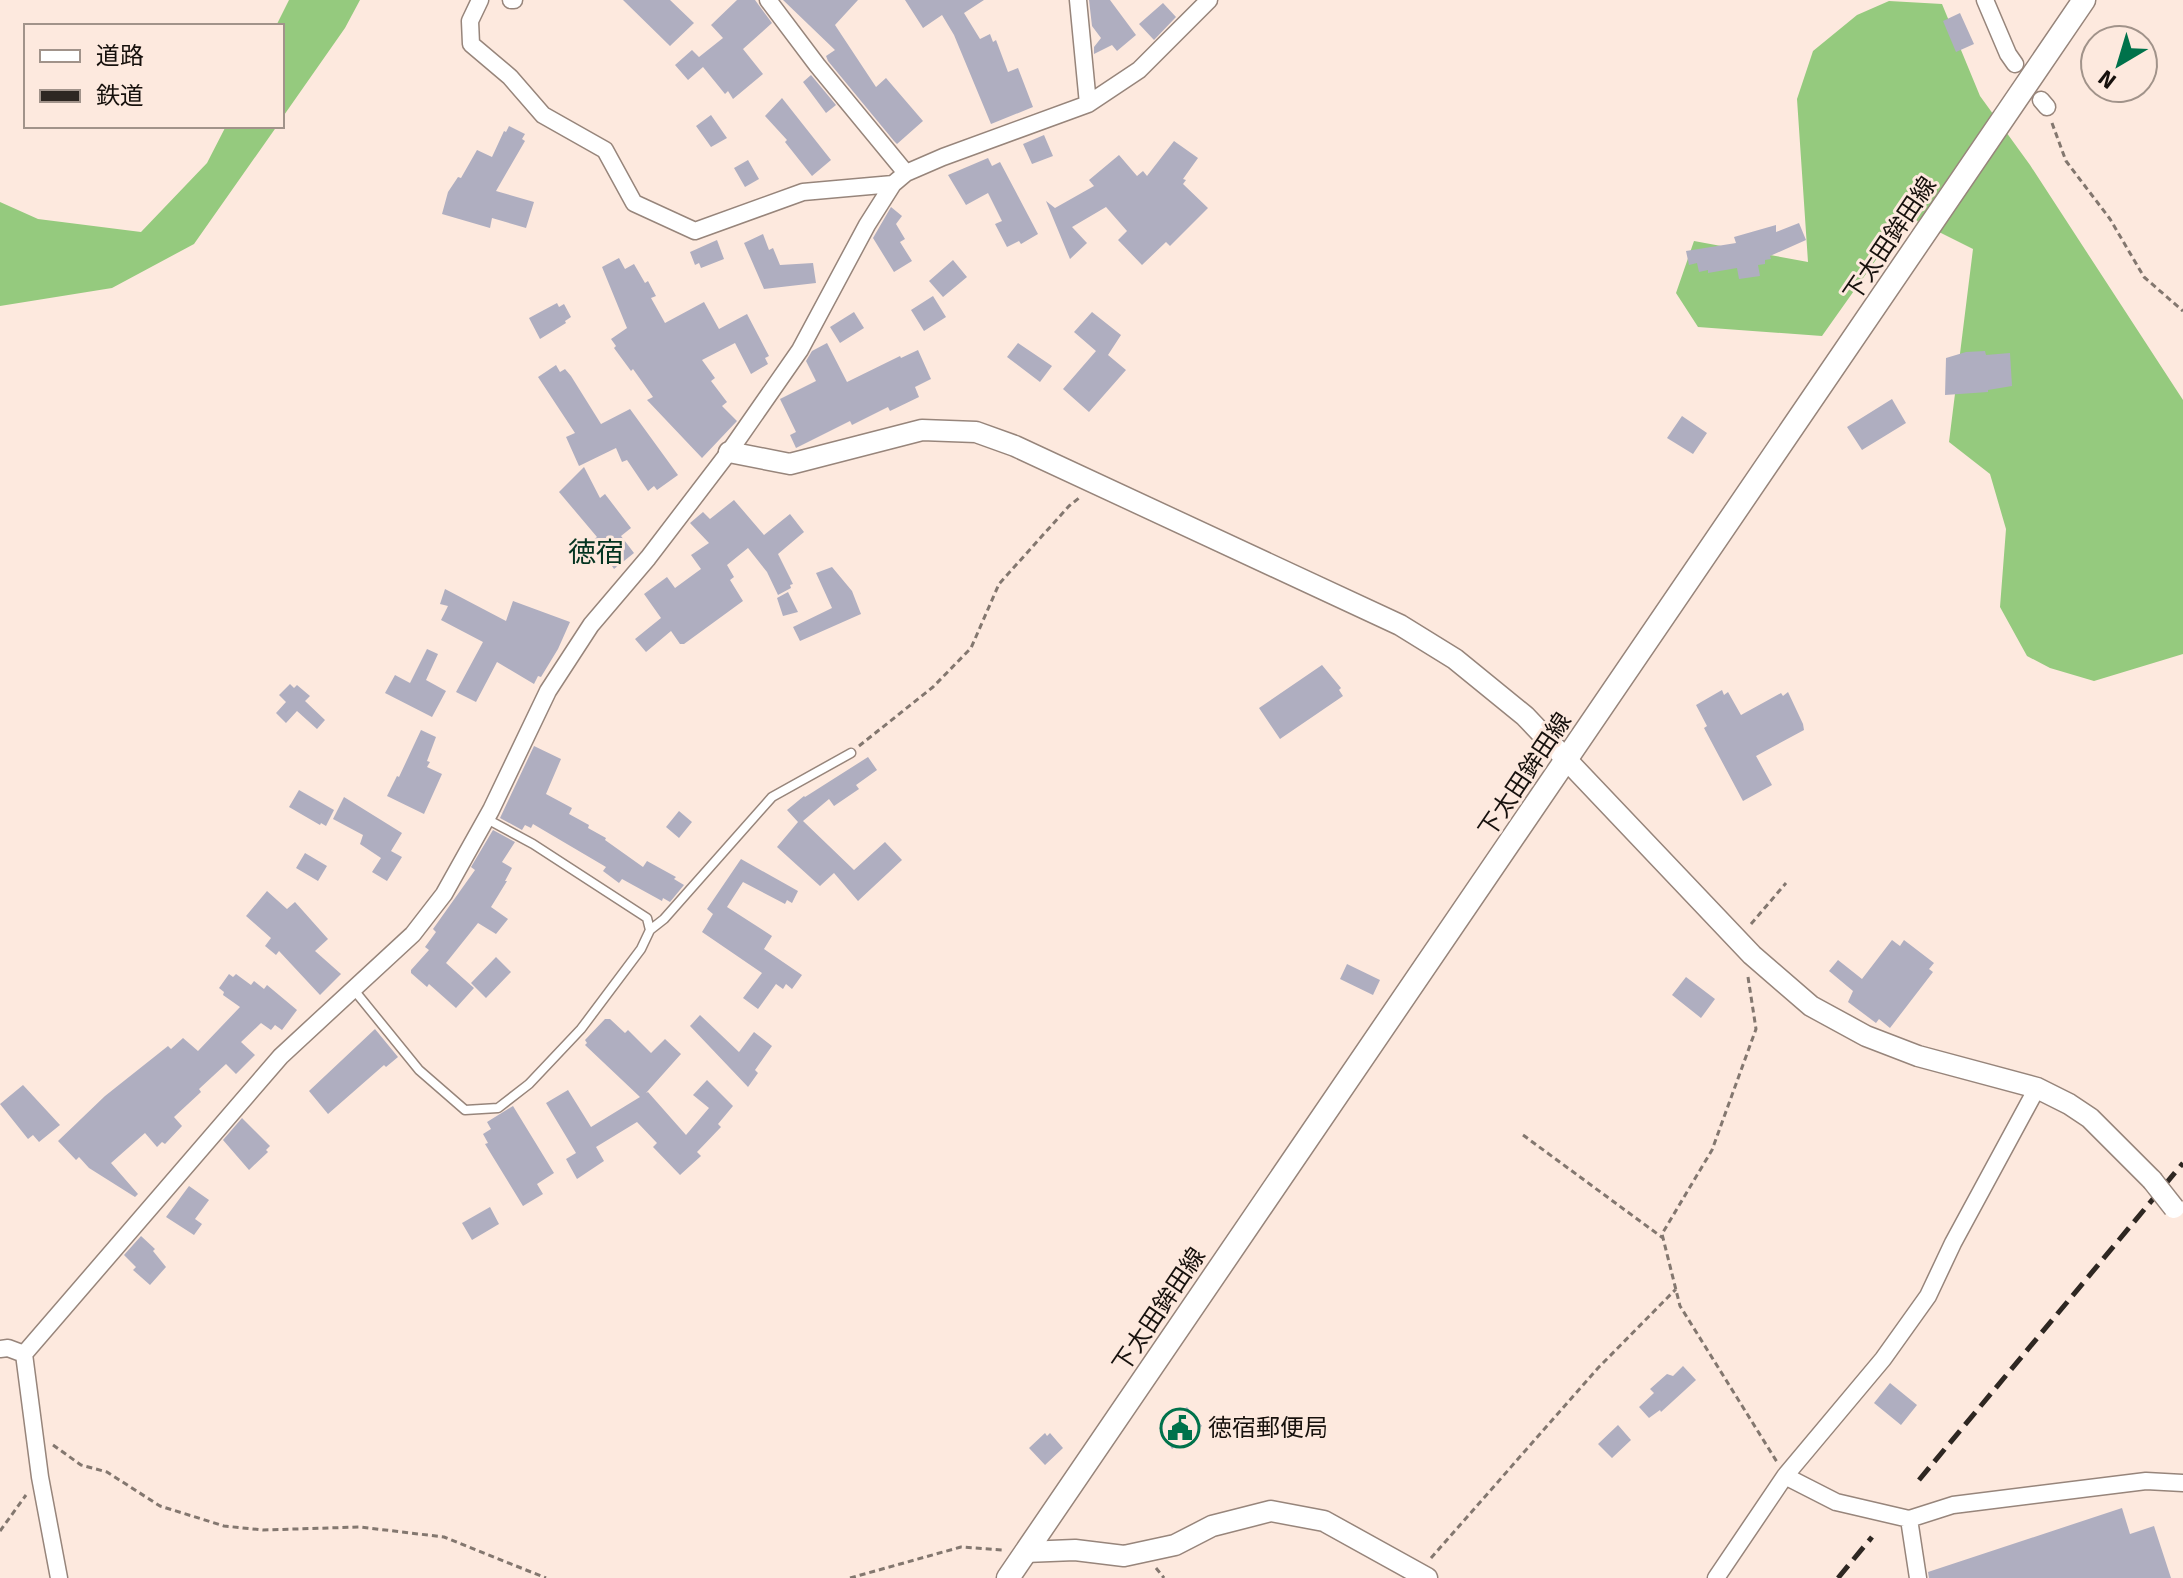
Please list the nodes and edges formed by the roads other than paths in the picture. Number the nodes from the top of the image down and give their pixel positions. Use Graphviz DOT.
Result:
graph roads {
  1 [pos="480,0"];
  2 [pos="768,0"];
  3 [pos="1078,0"];
  4 [pos="1209,0"];
  5 [pos="1985,0"];
  6 [pos="2084,0"];
  7 [pos="2015,64"];
  8 [pos="1088,104"];
  9 [pos="900,179"];
  10 [pos="729,452"];
  11 [pos="851,753"];
  12 [pos="1566,761"];
  13 [pos="485,818"];
  14 [pos="650,930"];
  15 [pos="354,990"];
  16 [pos="2037,1088"];
  17 [pos="2179,1214"];
  18 [pos="0,1349"];
  19 [pos="24,1354"];
  20 [pos="1785,1476"];
  21 [pos="2183,1483"];
  22 [pos="1909,1519"];
  23 [pos="1025,1552"];
  24 [pos="1916,1571"];
  25 [pos="1422,1575"];
  26 [pos="59,1578"];
  27 [pos="1008,1578"];
  28 [pos="1716,1578"];
  29 [pos="1903,1578"];
  1 -- 9 [label="street"];
  2 -- 9 [label="street"];
  3 -- 8 [label="street"];
  4 -- 8 [label="street"];
  5 -- 7 [label="street"];
  6 -- 12 [label="main road, 下太田鉾田線"];
  8 -- 9 [label="street"];
  9 -- 10 [label="street"];
  10 -- 12 [label="street"];
  10 -- 13 [label="street"];
  11 -- 14 [label="lane"];
  12 -- 16 [label="street"];
  12 -- 23 [label="main road, 下太田鉾田線"];
  13 -- 14 [label="lane"];
  13 -- 15 [label="street"];
  14 -- 15 [label="lane"];
  15 -- 19 [label="street"];
  16 -- 17 [label="street, bridge"];
  16 -- 20 [label="street"];
  18 -- 19 [label="street"];
  19 -- 26 [label="street"];
  20 -- 22 [label="street"];
  20 -- 28 [label="street"];
  21 -- 22 [label="street"];
  22 -- 24 [label="street"];
  23 -- 25 [label="street"];
  23 -- 27 [label="main road, 下太田鉾田線"];
  24 -- 29 [label="street"];
}
